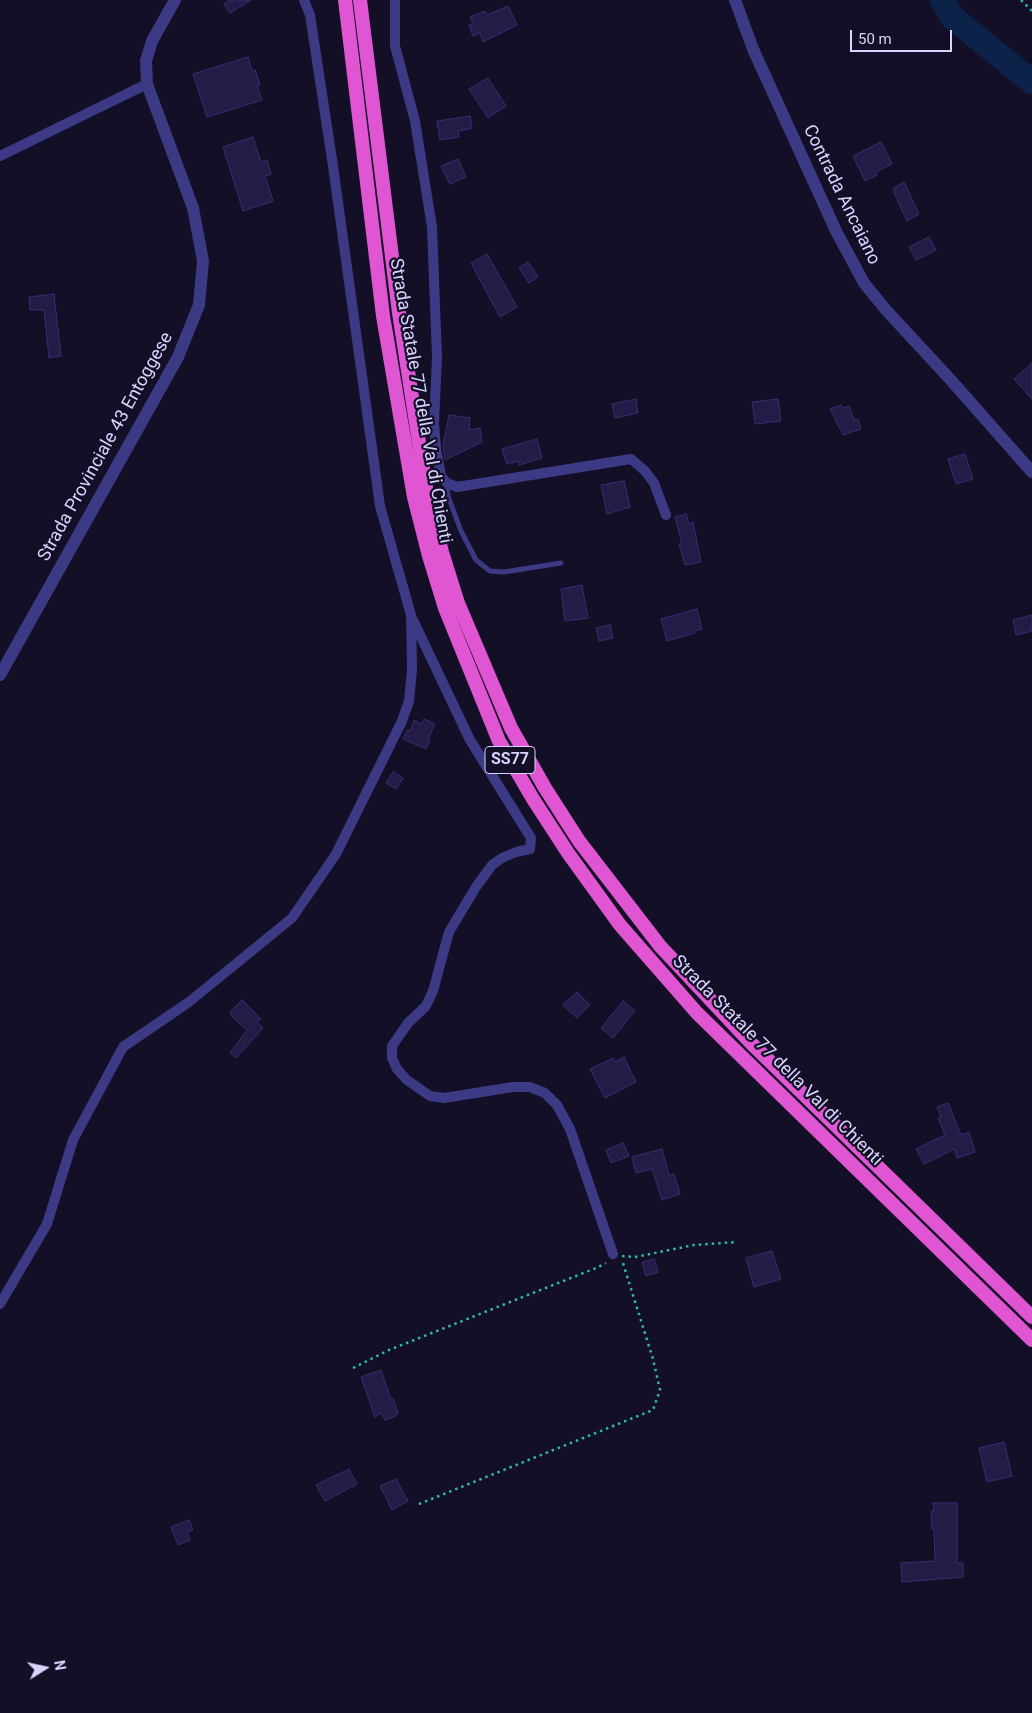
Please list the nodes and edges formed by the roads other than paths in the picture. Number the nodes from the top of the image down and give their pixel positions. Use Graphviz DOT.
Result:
graph roads {
  1 [pos="175,0"];
  2 [pos="304,0"];
  3 [pos="345,0"];
  4 [pos="360,0"];
  5 [pos="395,0"];
  6 [pos="735,0"];
  7 [pos="146,84"];
  8 [pos="0,156"];
  9 [pos="1032,472"];
  10 [pos="447,484"];
  11 [pos="666,515"];
  12 [pos="562,563"];
  13 [pos="410,615"];
  14 [pos="0,675"];
  15 [pos="613,1254"];
  16 [pos="0,1304"];
  17 [pos="1032,1317"];
  18 [pos="1032,1340"];
  1 -- 7 [label="street, Strada Provinciale 43 Entoggese"];
  2 -- 13 [label="street"];
  3 -- 18 [label="highway, Strada Statale 77 della Val di Chienti / SS77"];
  4 -- 17 [label="highway, Strada Statale 77 della Val di Chienti / SS77"];
  5 -- 10 [label="street"];
  6 -- 9 [label="street, Contrada Ancaiano"];
  7 -- 8 [label="street"];
  7 -- 14 [label="street, Strada Provinciale 43 Entoggese"];
  10 -- 11 [label="street"];
  10 -- 12 [label="lane"];
  13 -- 15 [label="street"];
  13 -- 16 [label="street"];
}
